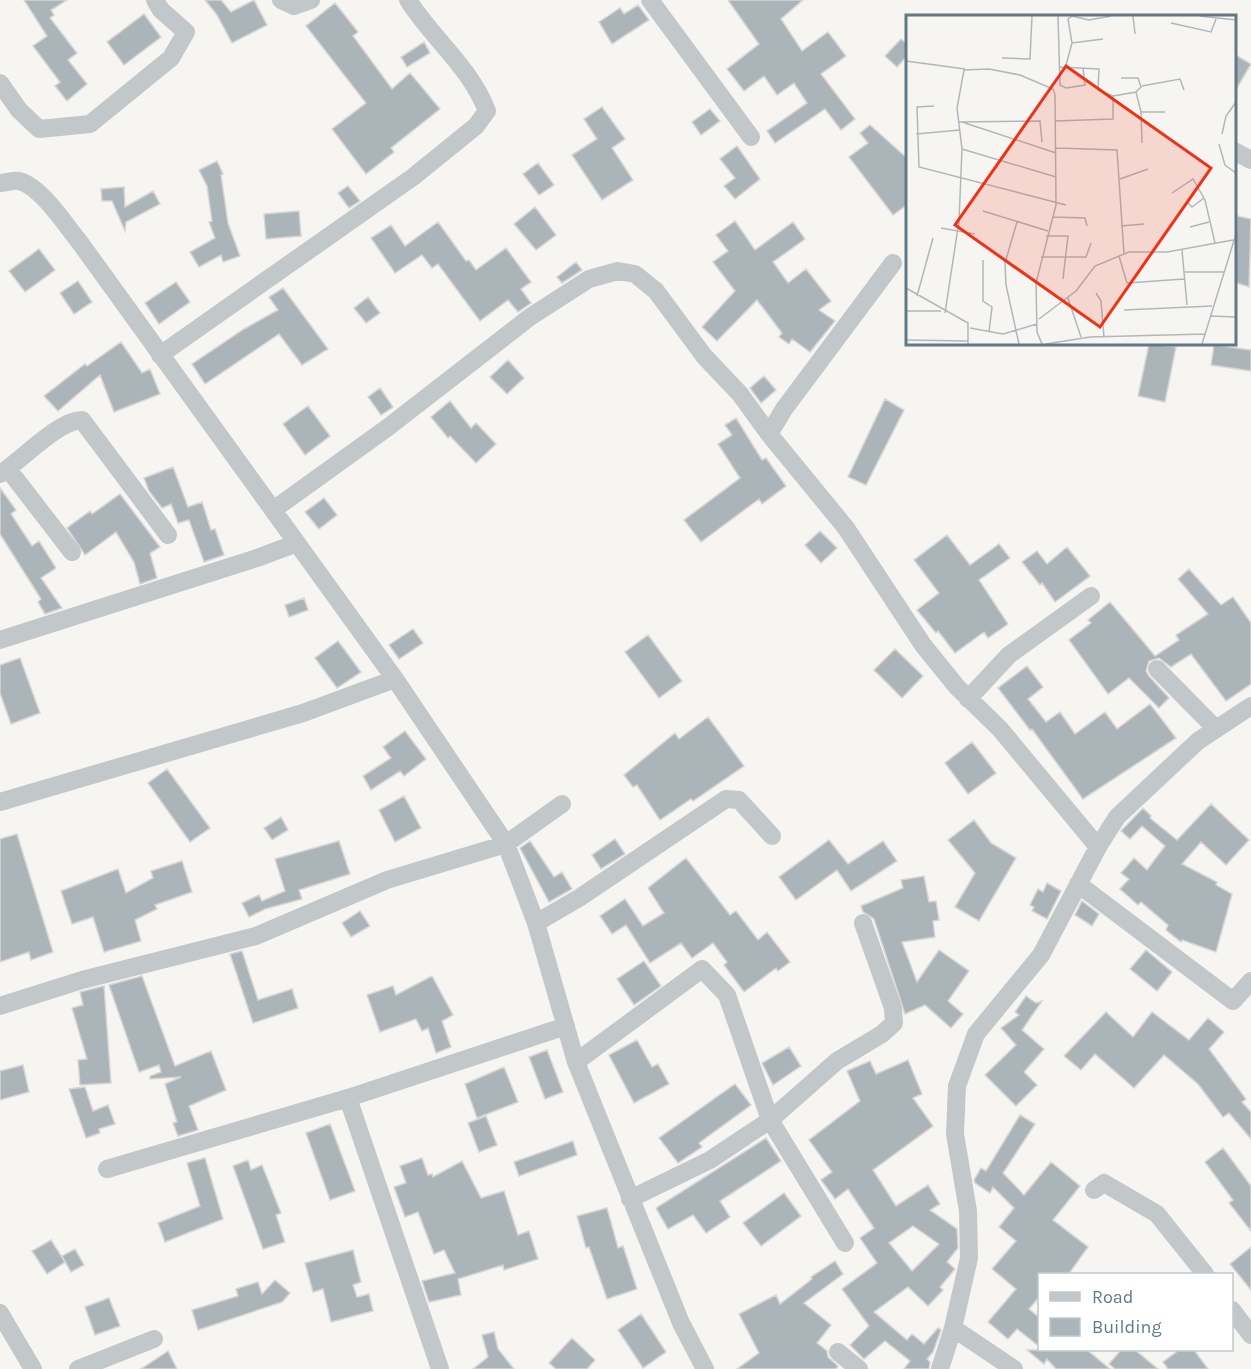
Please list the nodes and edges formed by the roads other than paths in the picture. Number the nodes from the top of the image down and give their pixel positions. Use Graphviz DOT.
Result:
graph roads {
  1 [pos="155,0"];
  2 [pos="281,0"];
  3 [pos="311,0"];
  4 [pos="408,0"];
  5 [pos="650,0"];
  6 [pos="0,83"];
  7 [pos="751,137"];
  8 [pos="1236,152"];
  9 [pos="1251,160"];
  10 [pos="0,183"];
  11 [pos="893,264"];
  12 [pos="160,355"];
  13 [pos="769,434"];
  14 [pos="4,472"];
  15 [pos="273,510"];
  16 [pos="168,535"];
  17 [pos="297,543"];
  18 [pos="72,552"];
  19 [pos="1091,596"];
  20 [pos="0,640"];
  21 [pos="1157,669"];
  22 [pos="395,679"];
  23 [pos="969,699"];
  24 [pos="1251,706"];
  25 [pos="1215,728"];
  26 [pos="0,802"];
  27 [pos="562,804"];
  28 [pos="772,836"];
  29 [pos="506,844"];
  30 [pos="1098,847"];
  31 [pos="1078,884"];
  32 [pos="536,923"];
  33 [pos="863,923"];
  34 [pos="1251,981"];
  35 [pos="0,1006"];
  36 [pos="566,1026"];
  37 [pos="576,1062"];
  38 [pos="348,1098"];
  39 [pos="770,1120"];
  40 [pos="107,1169"];
  41 [pos="1094,1190"];
  42 [pos="630,1199"];
  43 [pos="845,1243"];
  44 [pos="1203,1273"];
  45 [pos="1233,1311"];
  46 [pos="0,1313"];
  47 [pos="953,1328"];
  48 [pos="1251,1335"];
  49 [pos="154,1340"];
  50 [pos="838,1352"];
  51 [pos="33,1369"];
  52 [pos="78,1369"];
  53 [pos="440,1369"];
  54 [pos="705,1369"];
  55 [pos="859,1369"];
  56 [pos="940,1369"];
  57 [pos="1014,1369"];
  1 -- 6 [label="street"];
  2 -- 3 [label="street"];
  4 -- 12 [label="street"];
  5 -- 7 [label="street"];
  8 -- 9 [label="street"];
  10 -- 12 [label="street"];
  11 -- 13 [label="street"];
  12 -- 15 [label="street"];
  13 -- 15 [label="street"];
  13 -- 23 [label="street"];
  14 -- 16 [label="street"];
  14 -- 18 [label="street"];
  15 -- 17 [label="street"];
  17 -- 20 [label="street"];
  17 -- 22 [label="street"];
  19 -- 23 [label="street"];
  21 -- 25 [label="street"];
  22 -- 26 [label="street"];
  22 -- 29 [label="street"];
  23 -- 30 [label="street"];
  24 -- 25 [label="street"];
  25 -- 30 [label="street"];
  27 -- 29 [label="street"];
  28 -- 32 [label="street"];
  29 -- 32 [label="street"];
  29 -- 35 [label="street"];
  30 -- 31 [label="street"];
  31 -- 34 [label="street"];
  31 -- 47 [label="street"];
  32 -- 36 [label="street"];
  33 -- 39 [label="street"];
  36 -- 37 [label="street"];
  36 -- 38 [label="street"];
  37 -- 39 [label="street"];
  37 -- 42 [label="street"];
  38 -- 40 [label="street"];
  38 -- 53 [label="street"];
  39 -- 42 [label="street"];
  39 -- 43 [label="street"];
  41 -- 44 [label="street"];
  42 -- 54 [label="street"];
  45 -- 48 [label="street"];
  46 -- 51 [label="street"];
  47 -- 56 [label="street"];
  47 -- 57 [label="street"];
  49 -- 52 [label="street"];
  50 -- 55 [label="street"];
}
